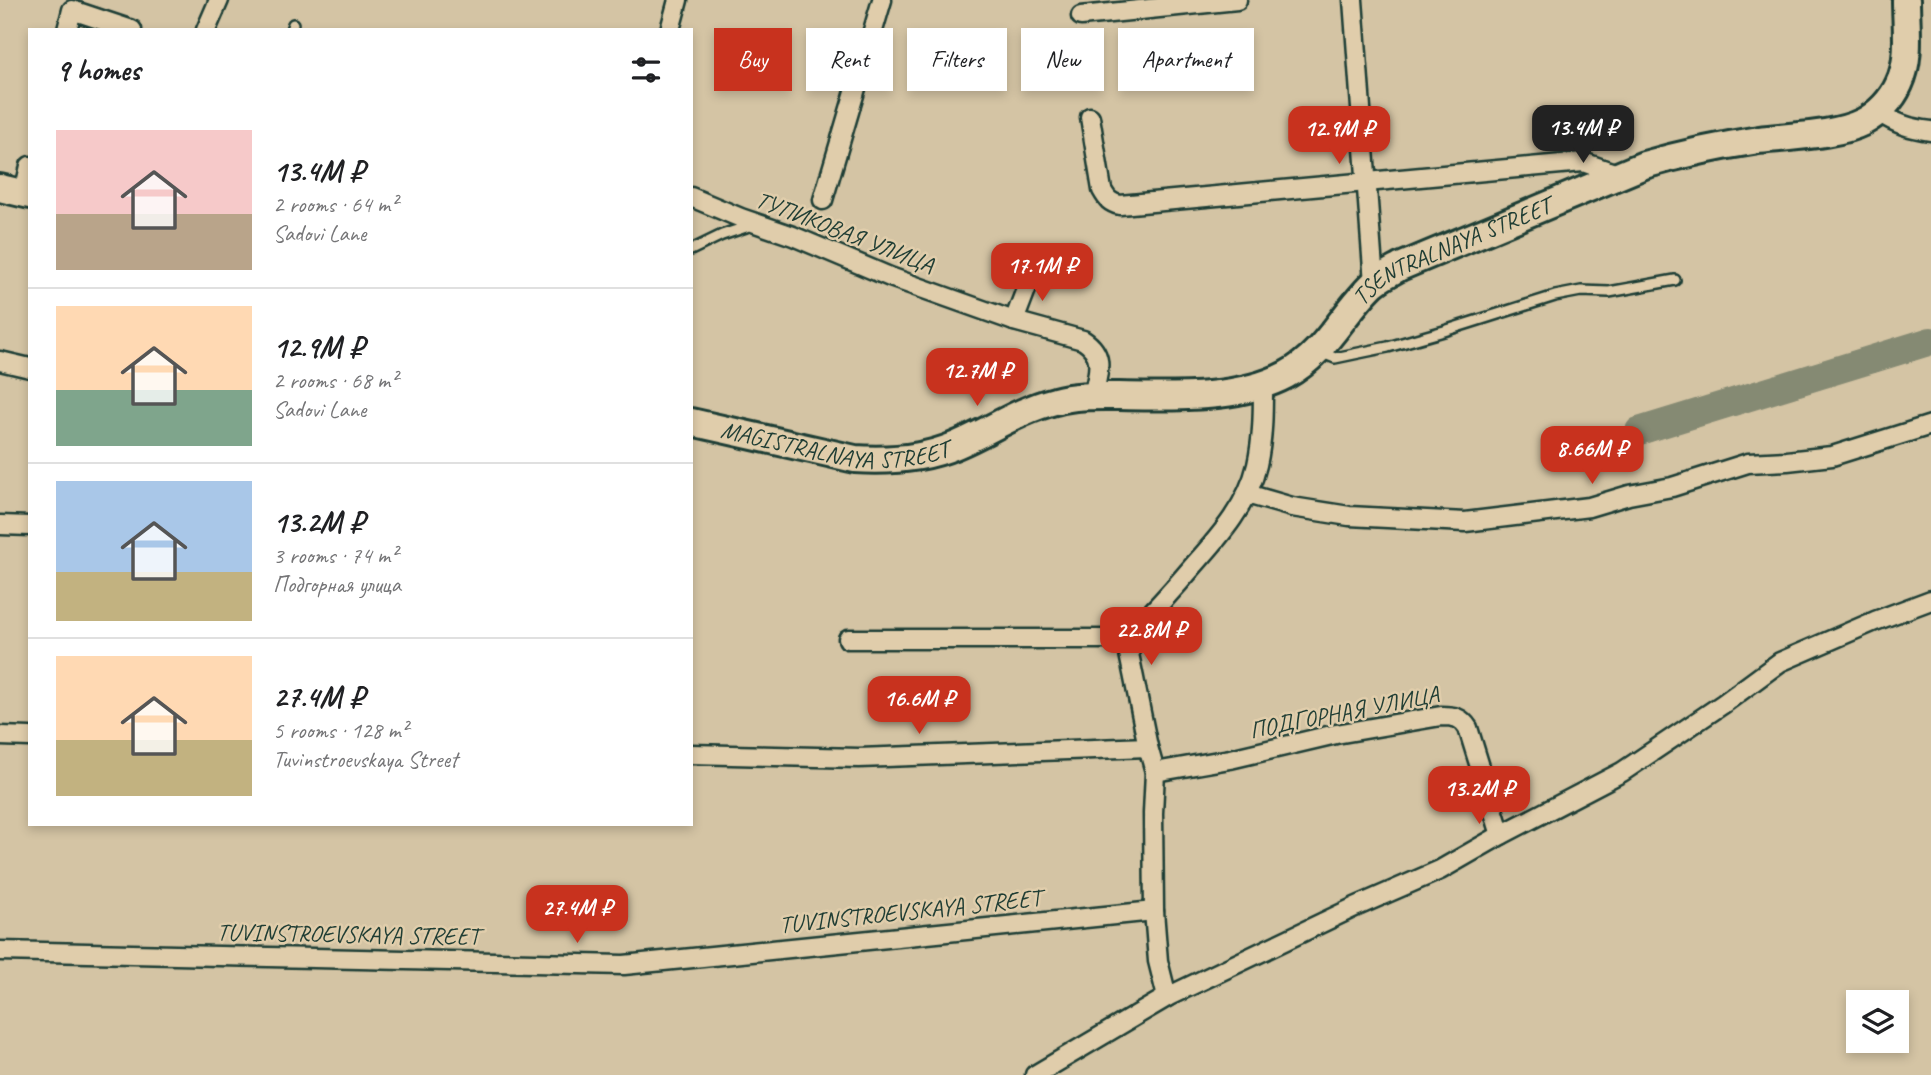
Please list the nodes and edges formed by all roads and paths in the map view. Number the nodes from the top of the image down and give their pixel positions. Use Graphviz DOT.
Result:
graph roads {
  1 [pos="219,0"];
  2 [pos="678,0"];
  3 [pos="882,0"];
  4 [pos="1237,0"];
  5 [pos="1353,0"];
  6 [pos="1906,0"];
  7 [pos="1081,16"];
  8 [pos="67,28"];
  9 [pos="126,28"];
  10 [pos="206,28"];
  11 [pos="671,28"];
  12 [pos="1878,112"];
  13 [pos="1090,117"];
  14 [pos="1931,131"];
  15 [pos="28,170"];
  16 [pos="1620,175"];
  17 [pos="1366,183"];
  18 [pos="18,192"];
  19 [pos="693,198"];
  20 [pos="823,200"];
  21 [pos="751,221"];
  22 [pos="793,236"];
  23 [pos="693,249"];
  24 [pos="1033,271"];
  25 [pos="1675,280"];
  26 [pos="1374,283"];
  27 [pos="1014,321"];
  28 [pos="1318,351"];
  29 [pos="0,361"];
  30 [pos="28,368"];
  31 [pos="1263,384"];
  32 [pos="1093,396"];
  33 [pos="693,422"];
  34 [pos="1931,425"];
  35 [pos="1247,494"];
  36 [pos="0,525"];
  37 [pos="28,526"];
  38 [pos="1931,600"];
  39 [pos="848,639"];
  40 [pos="1126,639"];
  41 [pos="0,736"];
  42 [pos="28,737"];
  43 [pos="1147,747"];
  44 [pos="693,754"];
  45 [pos="1155,772"];
  46 [pos="1501,835"];
  47 [pos="1154,911"];
  48 [pos="0,951"];
  49 [pos="1167,996"];
  50 [pos="1035,1075"];
  1 -- 10 [label="street"];
  2 -- 11 [label="street"];
  3 -- 20 [label="street"];
  4 -- 7 [label="street"];
  5 -- 17 [label="street"];
  6 -- 12 [label="street, TSENTRALNAYA STREET"];
  8 -- 9 [label="street"];
  12 -- 14 [label="street"];
  12 -- 16 [label="street, TSENTRALNAYA STREET"];
  13 -- 17 [label="street"];
  15 -- 18 [label="street"];
  16 -- 17 [label="street"];
  16 -- 26 [label="street, TSENTRALNAYA STREET"];
  17 -- 26 [label="street"];
  19 -- 21 [label="street, ТУПИКОВАЯ УЛИЦА"];
  20 -- 22 [label="path"];
  21 -- 22 [label="street, ТУПИКОВАЯ УЛИЦА"];
  21 -- 23 [label="lane"];
  22 -- 27 [label="street, ТУПИКОВАЯ УЛИЦА"];
  24 -- 27 [label="street"];
  25 -- 28 [label="lane"];
  26 -- 28 [label="street, TSENTRALNAYA STREET"];
  27 -- 32 [label="street, ТУПИКОВАЯ УЛИЦА"];
  28 -- 31 [label="street, TSENTRALNAYA STREET"];
  29 -- 30 [label="street"];
  31 -- 32 [label="street, MAGISTRALNAYA STREET"];
  31 -- 35 [label="street"];
  32 -- 33 [label="street, MAGISTRALNAYA STREET"];
  34 -- 35 [label="street"];
  35 -- 40 [label="street"];
  36 -- 37 [label="street"];
  38 -- 46 [label="street"];
  39 -- 40 [label="street"];
  40 -- 43 [label="street"];
  41 -- 42 [label="street"];
  43 -- 44 [label="street"];
  43 -- 45 [label="street"];
  45 -- 46 [label="street, ПОДГОРНАЯ УЛИЦА"];
  45 -- 47 [label="street"];
  46 -- 49 [label="street"];
  47 -- 48 [label="street, TUVINSTROEVSKAYA STREET"];
  47 -- 49 [label="street"];
  49 -- 50 [label="street"];
}
